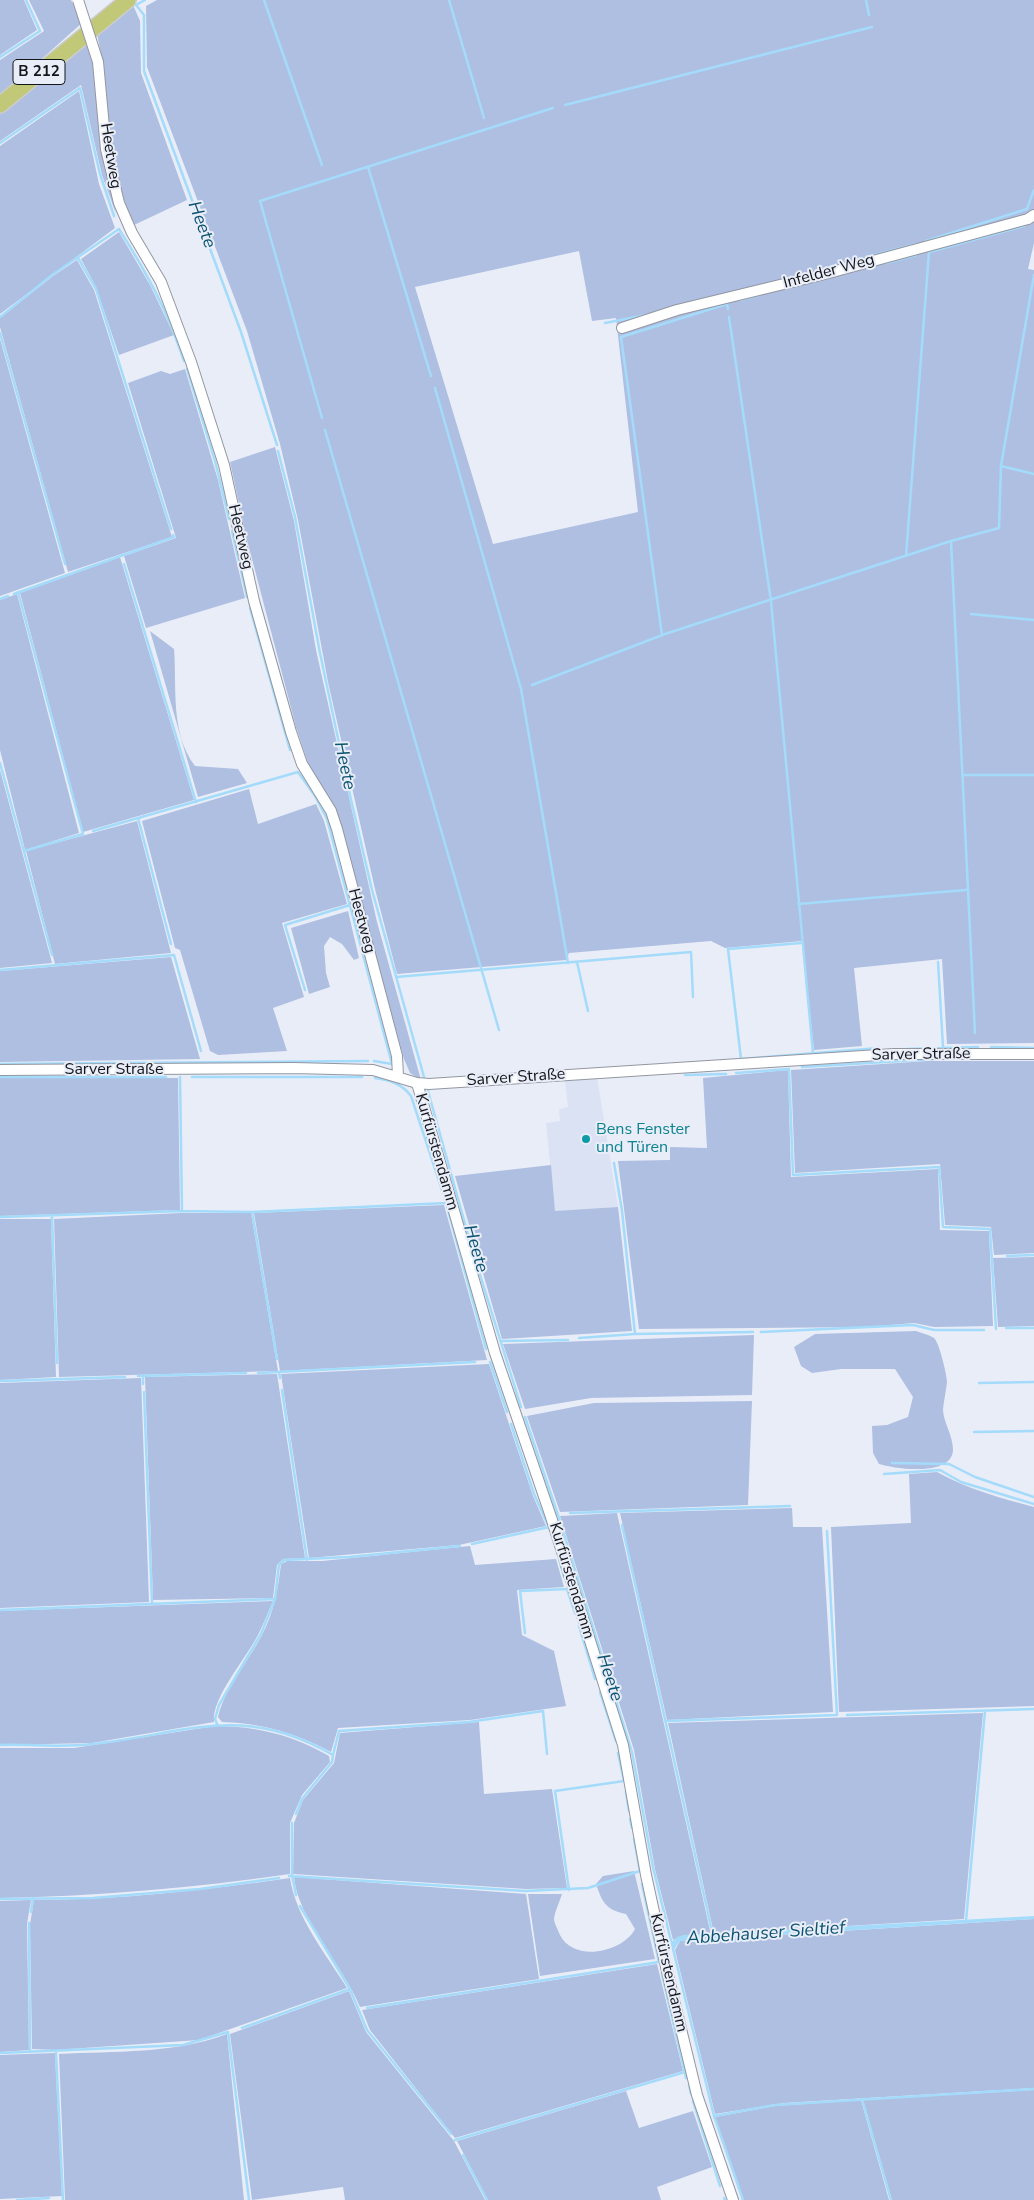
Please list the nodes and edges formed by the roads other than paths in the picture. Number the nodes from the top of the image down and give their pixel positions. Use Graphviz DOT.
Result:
graph roads {
  1 [pos="78,0"];
  2 [pos="128,0"];
  3 [pos="0,105"];
  4 [pos="1034,215"];
  5 [pos="622,328"];
  6 [pos="1034,1054"];
  7 [pos="0,1070"];
  8 [pos="398,1076"];
  9 [pos="417,1083"];
  10 [pos="733,2200"];
  1 -- 8 [label="street, Heetweg, bridge"];
  2 -- 3 [label="main road, B 212"];
  4 -- 5 [label="street, Infelder Weg"];
  6 -- 9 [label="street, Sarver Straße"];
  7 -- 8 [label="street, Sarver Straße"];
  8 -- 9 [label="street, Sarver Straße"];
  9 -- 10 [label="street, Kurfürstendamm"];
}
